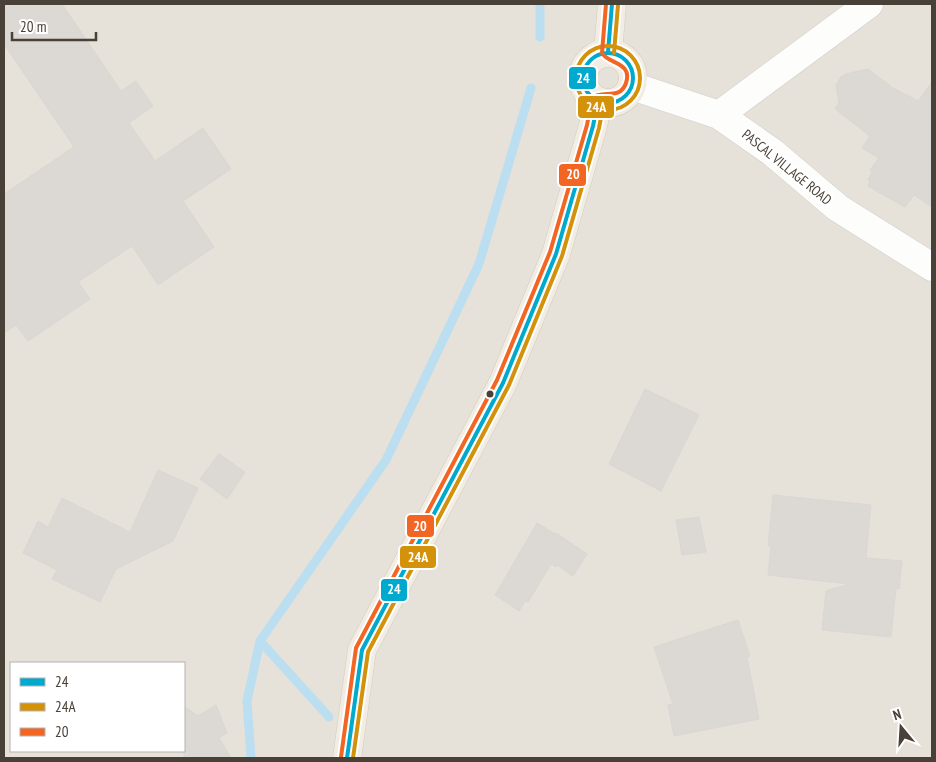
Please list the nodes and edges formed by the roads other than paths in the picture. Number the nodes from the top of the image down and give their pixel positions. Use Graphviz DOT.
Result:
graph roads {
  1 [pos="612,4"];
  2 [pos="869,4"];
  3 [pos="608,52"];
  4 [pos="632,86"];
  5 [pos="598,102"];
  6 [pos="719,115"];
  7 [pos="932,266"];
  8 [pos="347,758"];
  1 -- 3 [label="main road"];
  2 -- 6 [label="street"];
  3 -- 4 [label="main road"];
  3 -- 5 [label="main road"];
  4 -- 5 [label="main road"];
  4 -- 6 [label="street, PASCAL VILLAGE ROAD"];
  5 -- 8 [label="main road"];
  6 -- 7 [label="street, PASCAL VILLAGE ROAD"];
}
